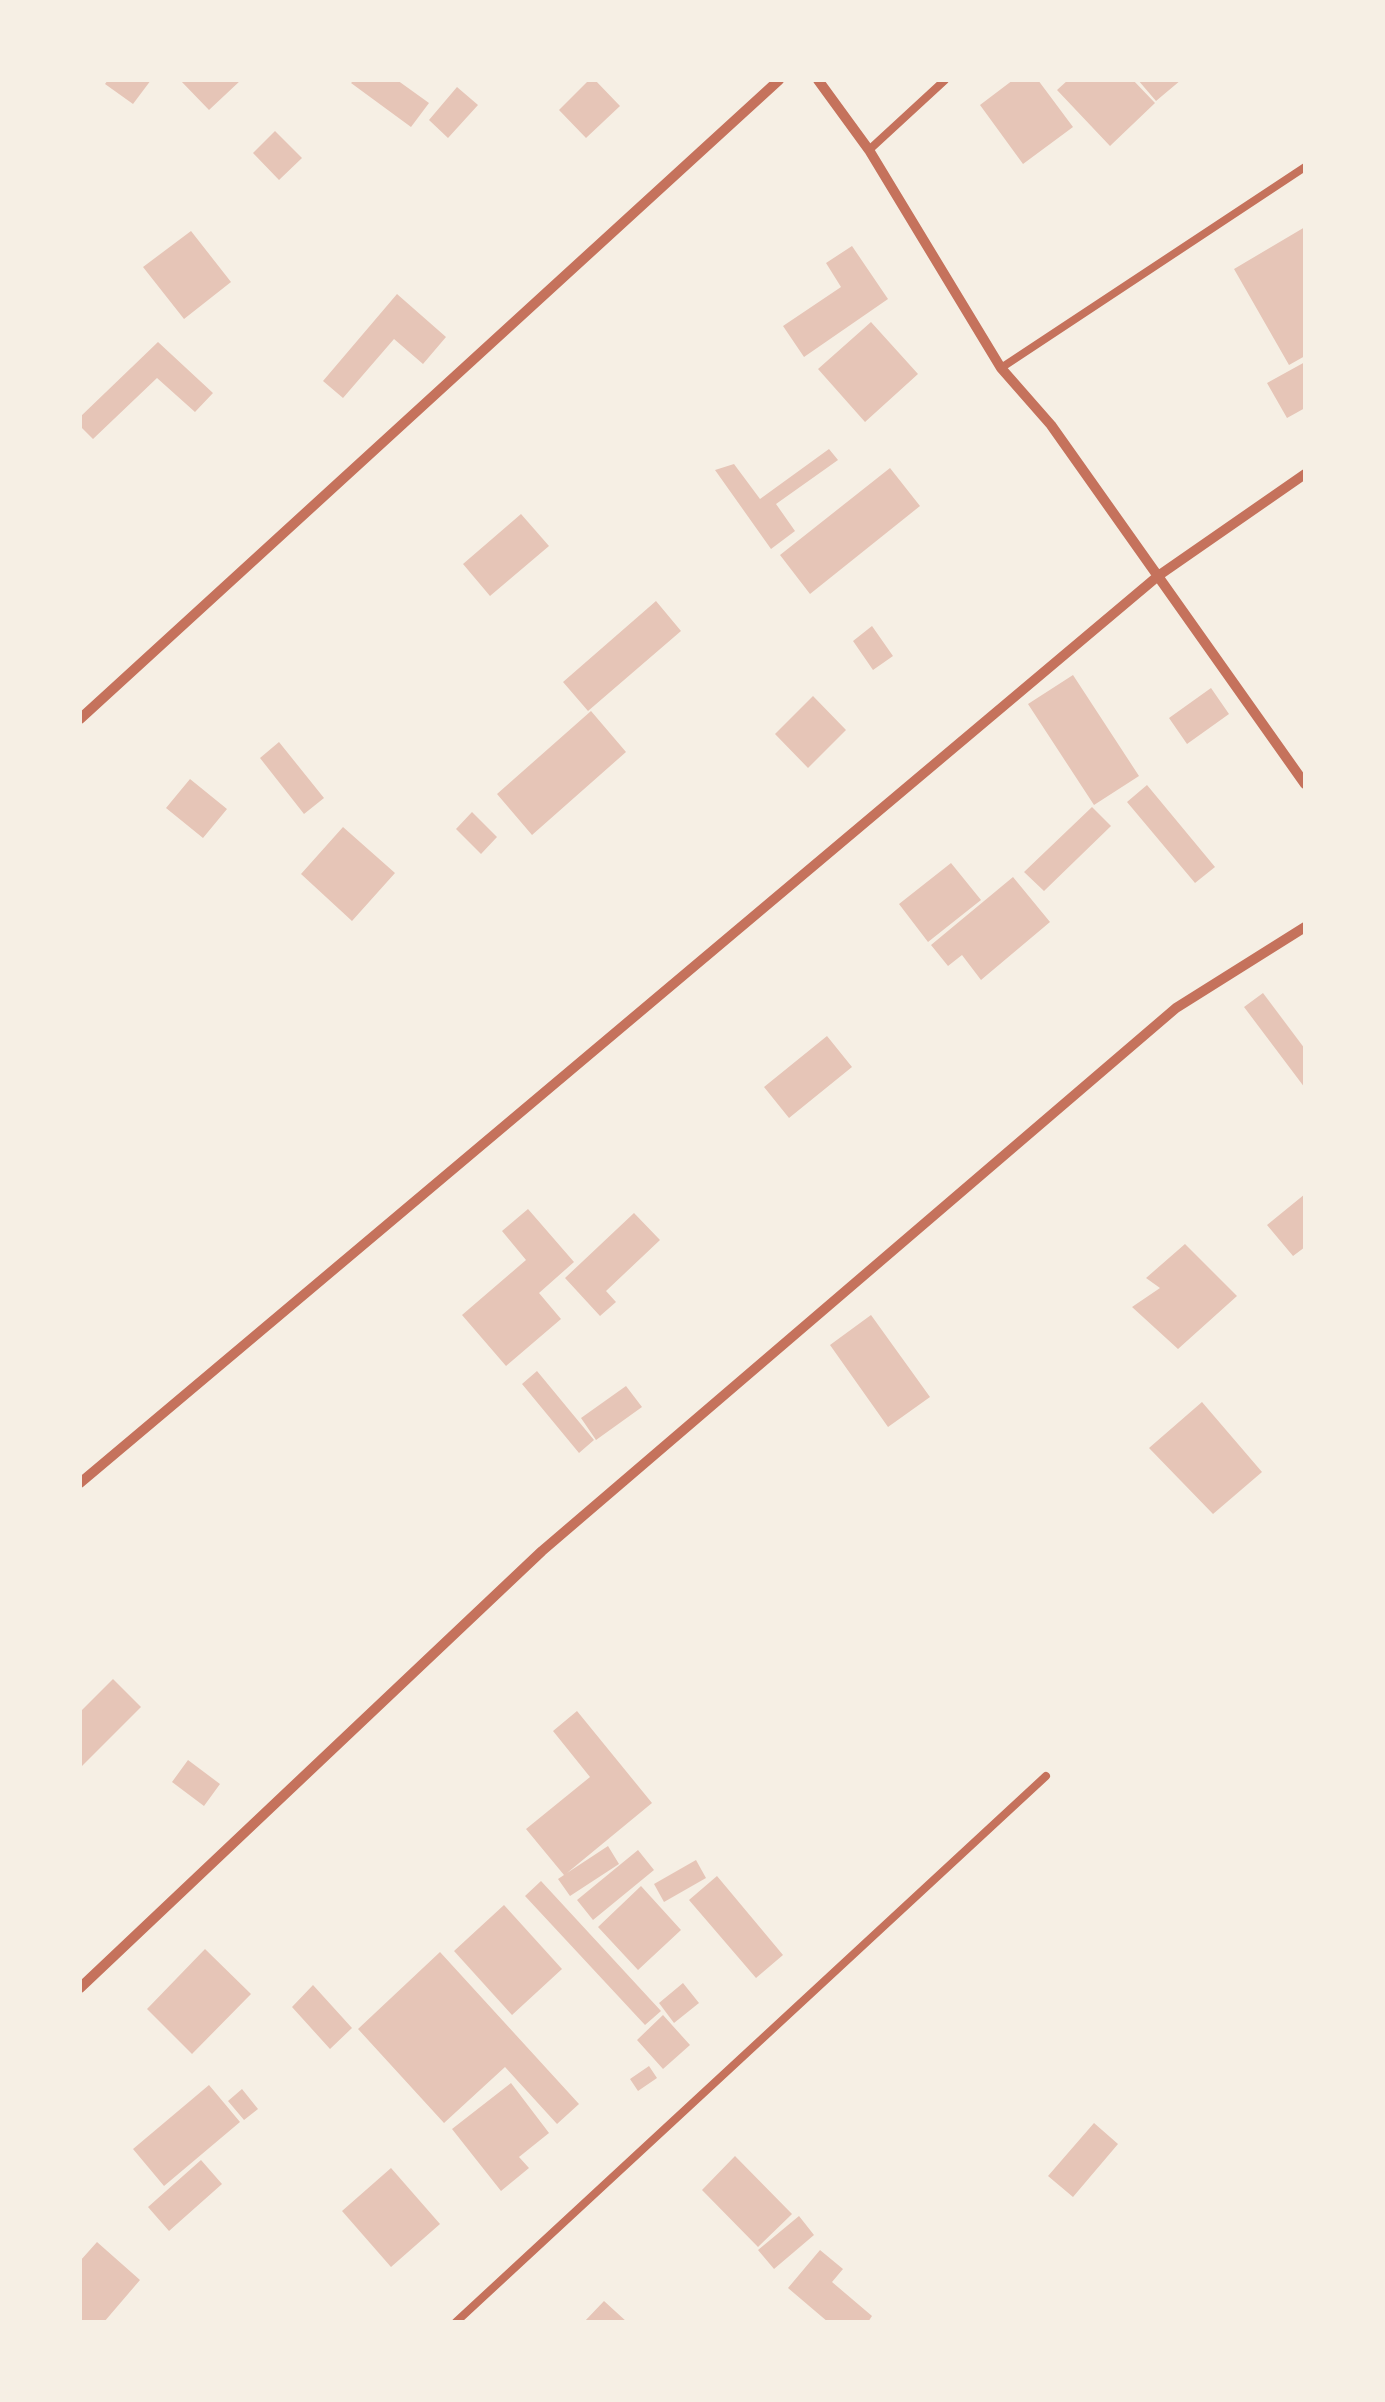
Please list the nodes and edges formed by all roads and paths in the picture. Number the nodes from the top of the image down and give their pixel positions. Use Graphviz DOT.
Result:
graph roads {
  1 [pos="779,80"];
  2 [pos="818,80"];
  3 [pos="945,80"];
  4 [pos="869,150"];
  5 [pos="1305,167"];
  6 [pos="1001,368"];
  7 [pos="1305,474"];
  8 [pos="1158,576"];
  9 [pos="80,719"];
  10 [pos="1305,784"];
  11 [pos="1305,927"];
  12 [pos="80,1483"];
  13 [pos="1046,1776"];
  14 [pos="80,1988"];
  15 [pos="456,2322"];
  1 -- 9 [label="street"];
  2 -- 4 [label="street"];
  3 -- 4 [label="lane"];
  4 -- 6 [label="street"];
  5 -- 6 [label="lane"];
  6 -- 8 [label="street"];
  7 -- 8 [label="street"];
  8 -- 10 [label="street"];
  8 -- 12 [label="street"];
  11 -- 14 [label="street"];
  13 -- 15 [label="lane"];
}
